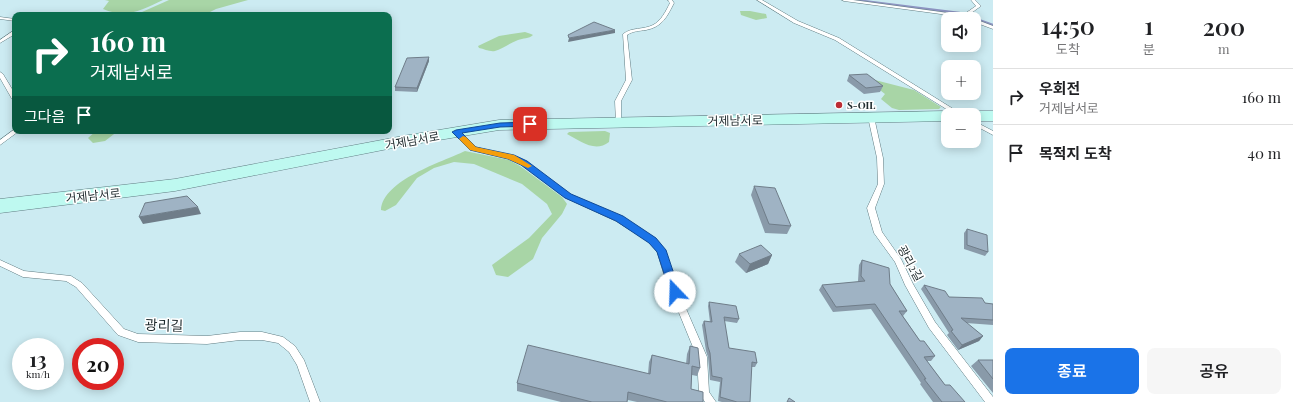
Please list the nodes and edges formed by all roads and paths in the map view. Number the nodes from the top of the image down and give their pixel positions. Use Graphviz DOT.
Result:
graph roads {
  1 [pos="670,0"];
  2 [pos="759,0"];
  3 [pos="844,0"];
  4 [pos="973,0"];
  5 [pos="971,12"];
  6 [pos="941,13"];
  7 [pos="0,18"];
  8 [pos="12,20"];
  9 [pos="981,23"];
  10 [pos="993,28"];
  11 [pos="12,34"];
  12 [pos="0,42"];
  13 [pos="0,74"];
  14 [pos="12,94"];
  15 [pos="949,108"];
  16 [pos="941,116"];
  17 [pos="981,116"];
  18 [pos="993,116"];
  19 [pos="871,117"];
  20 [pos="618,122"];
  21 [pos="981,127"];
  22 [pos="456,132"];
  23 [pos="993,133"];
  24 [pos="12,134"];
  25 [pos="0,143"];
  26 [pos="0,206"];
  27 [pos="0,264"];
  28 [pos="315,402"];
  29 [pos="711,402"];
  30 [pos="991,402"];
  1 -- 20 [label="lane"];
  2 -- 15 [label="lane"];
  3 -- 6 [label="lane"];
  4 -- 5 [label="lane"];
  7 -- 8 [label="lane"];
  9 -- 10 [label="lane"];
  11 -- 12 [label="lane"];
  13 -- 14 [label="lane"];
  16 -- 19 [label="main road, 거제남서로"];
  17 -- 18 [label="main road"];
  19 -- 20 [label="main road, 거제남서로"];
  19 -- 30 [label="lane, 광리2길"];
  20 -- 22 [label="main road, 거제남서로"];
  21 -- 23 [label="lane"];
  22 -- 26 [label="main road, 거제남서로"];
  22 -- 29 [label="lane"];
  24 -- 25 [label="lane"];
  27 -- 28 [label="lane, 광리길"];
}
